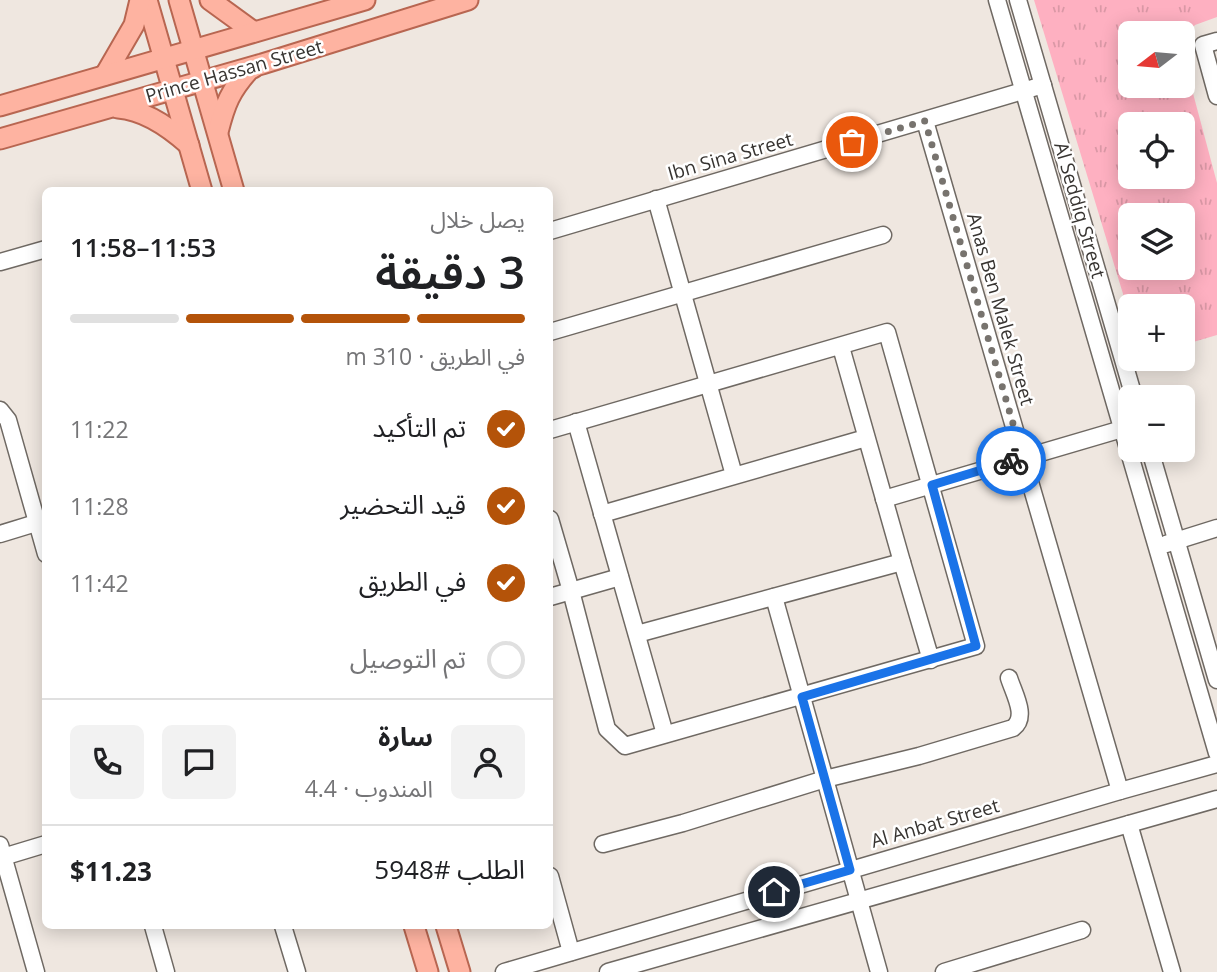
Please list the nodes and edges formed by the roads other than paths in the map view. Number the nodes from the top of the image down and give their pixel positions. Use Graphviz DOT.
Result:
graph roads {
  1 [pos="140,0"];
  2 [pos="147,0"];
  3 [pos="179,0"];
  4 [pos="210,0"];
  5 [pos="365,0"];
  6 [pos="468,0"];
  7 [pos="997,0"];
  8 [pos="1018,0"];
  9 [pos="254,32"];
  10 [pos="1217,41"];
  11 [pos="193,50"];
  12 [pos="164,58"];
  13 [pos="262,64"];
  14 [pos="105,75"];
  15 [pos="203,81"];
  16 [pos="1043,85"];
  17 [pos="173,89"];
  18 [pos="1024,92"];
  19 [pos="1217,96"];
  20 [pos="0,106"];
  21 [pos="110,108"];
  22 [pos="925,121"];
  23 [pos="217,133"];
  24 [pos="0,139"];
  25 [pos="189,146"];
  26 [pos="201,187"];
  27 [pos="233,187"];
  28 [pos="656,199"];
  29 [pos="553,230"];
  30 [pos="883,236"];
  31 [pos="42,250"];
  32 [pos="0,262"];
  33 [pos="683,294"];
  34 [pos="553,331"];
  35 [pos="841,347"];
  36 [pos="709,384"];
  37 [pos="1130,385"];
  38 [pos="0,410"];
  39 [pos="1118,415"];
  40 [pos="576,422"];
  41 [pos="553,429"];
  42 [pos="1118,430"];
  43 [pos="866,438"];
  44 [pos="1023,458"];
  45 [pos="1132,462"];
  46 [pos="1153,462"];
  47 [pos="734,475"];
  48 [pos="932,485"];
  49 [pos="884,499"];
  50 [pos="602,514"];
  51 [pos="36,523"];
  52 [pos="1217,528"];
  53 [pos="553,529"];
  54 [pos="0,534"];
  55 [pos="1176,540"];
  56 [pos="42,542"];
  57 [pos="1157,547"];
  58 [pos="902,562"];
  59 [pos="620,577"];
  60 [pos="571,591"];
  61 [pos="553,596"];
  62 [pos="774,597"];
  63 [pos="637,634"];
  64 [pos="931,660"];
  65 [pos="1009,678"];
  66 [pos="1217,680"];
  67 [pos="802,697"];
  68 [pos="665,734"];
  69 [pos="1217,753"];
  70 [pos="1217,764"];
  71 [pos="825,779"];
  72 [pos="1120,791"];
  73 [pos="1217,799"];
  74 [pos="1129,824"];
  75 [pos="603,844"];
  76 [pos="42,845"];
  77 [pos="2,851"];
  78 [pos="850,870"];
  79 [pos="553,887"];
  80 [pos="859,900"];
  81 [pos="154,929"];
  82 [pos="285,929"];
  83 [pos="415,929"];
  84 [pos="447,929"];
  85 [pos="1082,930"];
  86 [pos="571,951"];
  87 [pos="36,972"];
  88 [pos="166,972"];
  89 [pos="297,972"];
  90 [pos="428,972"];
  91 [pos="460,972"];
  92 [pos="504,972"];
  93 [pos="608,972"];
  94 [pos="879,972"];
  95 [pos="944,972"];
  96 [pos="1172,972"];
  1 -- 14 [label="main road"];
  2 -- 12 [label="main road"];
  3 -- 11 [label="main road"];
  4 -- 9 [label="main road"];
  5 -- 9 [label="main road, Prince Hassan Street"];
  6 -- 13 [label="main road, Prince Hassan Street"];
  7 -- 18 [label="street, Al Seddiq Street"];
  8 -- 16 [label="street, Al Seddiq Street"];
  9 -- 11 [label="main road, Prince Hassan Street"];
  10 -- 19 [label="street"];
  11 -- 12 [label="main road, Prince Hassan Street"];
  11 -- 15 [label="main road"];
  12 -- 14 [label="main road, Prince Hassan Street"];
  12 -- 17 [label="main road"];
  13 -- 15 [label="main road, Prince Hassan Street"];
  13 -- 23 [label="main road"];
  14 -- 20 [label="main road, Prince Hassan Street"];
  15 -- 17 [label="main road, Prince Hassan Street"];
  15 -- 23 [label="main road"];
  16 -- 18 [label="street, Ibn Sina Street"];
  16 -- 37 [label="street, Al Seddiq Street"];
  17 -- 21 [label="main road, Prince Hassan Street"];
  17 -- 25 [label="main road"];
  18 -- 22 [label="street, Ibn Sina Street"];
  18 -- 39 [label="street, Al Seddiq Street"];
  21 -- 24 [label="main road, Prince Hassan Street"];
  21 -- 25 [label="main road"];
  22 -- 28 [label="street, Ibn Sina Street"];
  22 -- 44 [label="street, Anas Ben Malek Street"];
  23 -- 27 [label="main road"];
  25 -- 26 [label="main road"];
  28 -- 29 [label="street, Ibn Sina Street"];
  28 -- 33 [label="street"];
  30 -- 33 [label="street"];
  31 -- 32 [label="street"];
  33 -- 34 [label="street"];
  33 -- 36 [label="street"];
  35 -- 36 [label="street"];
  35 -- 43 [label="street"];
  35 -- 48 [label="street"];
  36 -- 40 [label="street"];
  36 -- 47 [label="street"];
  38 -- 51 [label="street"];
  40 -- 41 [label="street"];
  40 -- 50 [label="street"];
  42 -- 44 [label="street"];
  43 -- 47 [label="street"];
  43 -- 49 [label="street"];
  44 -- 48 [label="street"];
  44 -- 72 [label="street, Anas Ben Malek Street"];
  45 -- 57 [label="street, Al Seddiq Street"];
  46 -- 55 [label="street"];
  47 -- 50 [label="street"];
  48 -- 49 [label="street"];
  48 -- 64 [label="street"];
  49 -- 58 [label="street"];
  50 -- 59 [label="street"];
  51 -- 54 [label="street"];
  51 -- 56 [label="street"];
  52 -- 55 [label="street"];
  53 -- 60 [label="street"];
  55 -- 57 [label="street"];
  55 -- 66 [label="street"];
  57 -- 69 [label="street, Al Seddiq Street"];
  58 -- 62 [label="street"];
  58 -- 64 [label="street"];
  59 -- 60 [label="street"];
  59 -- 63 [label="street"];
  60 -- 61 [label="street"];
  60 -- 68 [label="street"];
  62 -- 63 [label="street"];
  62 -- 67 [label="street"];
  63 -- 68 [label="street"];
  64 -- 67 [label="street"];
  65 -- 71 [label="street"];
  67 -- 68 [label="street"];
  67 -- 71 [label="street"];
  70 -- 72 [label="street, Al Anbat Street"];
  71 -- 75 [label="street"];
  71 -- 78 [label="street"];
  72 -- 78 [label="street, Al Anbat Street"];
  73 -- 74 [label="street"];
  74 -- 80 [label="street"];
  74 -- 96 [label="street"];
  76 -- 77 [label="street"];
  77 -- 87 [label="street"];
  78 -- 80 [label="street"];
  78 -- 86 [label="street, Al Anbat Street"];
  79 -- 86 [label="street"];
  80 -- 93 [label="street"];
  80 -- 94 [label="street"];
  81 -- 88 [label="street"];
  82 -- 89 [label="street"];
  83 -- 90 [label="main road"];
  84 -- 91 [label="main road"];
  85 -- 95 [label="street"];
  86 -- 92 [label="street, Al Anbat Street"];
}
